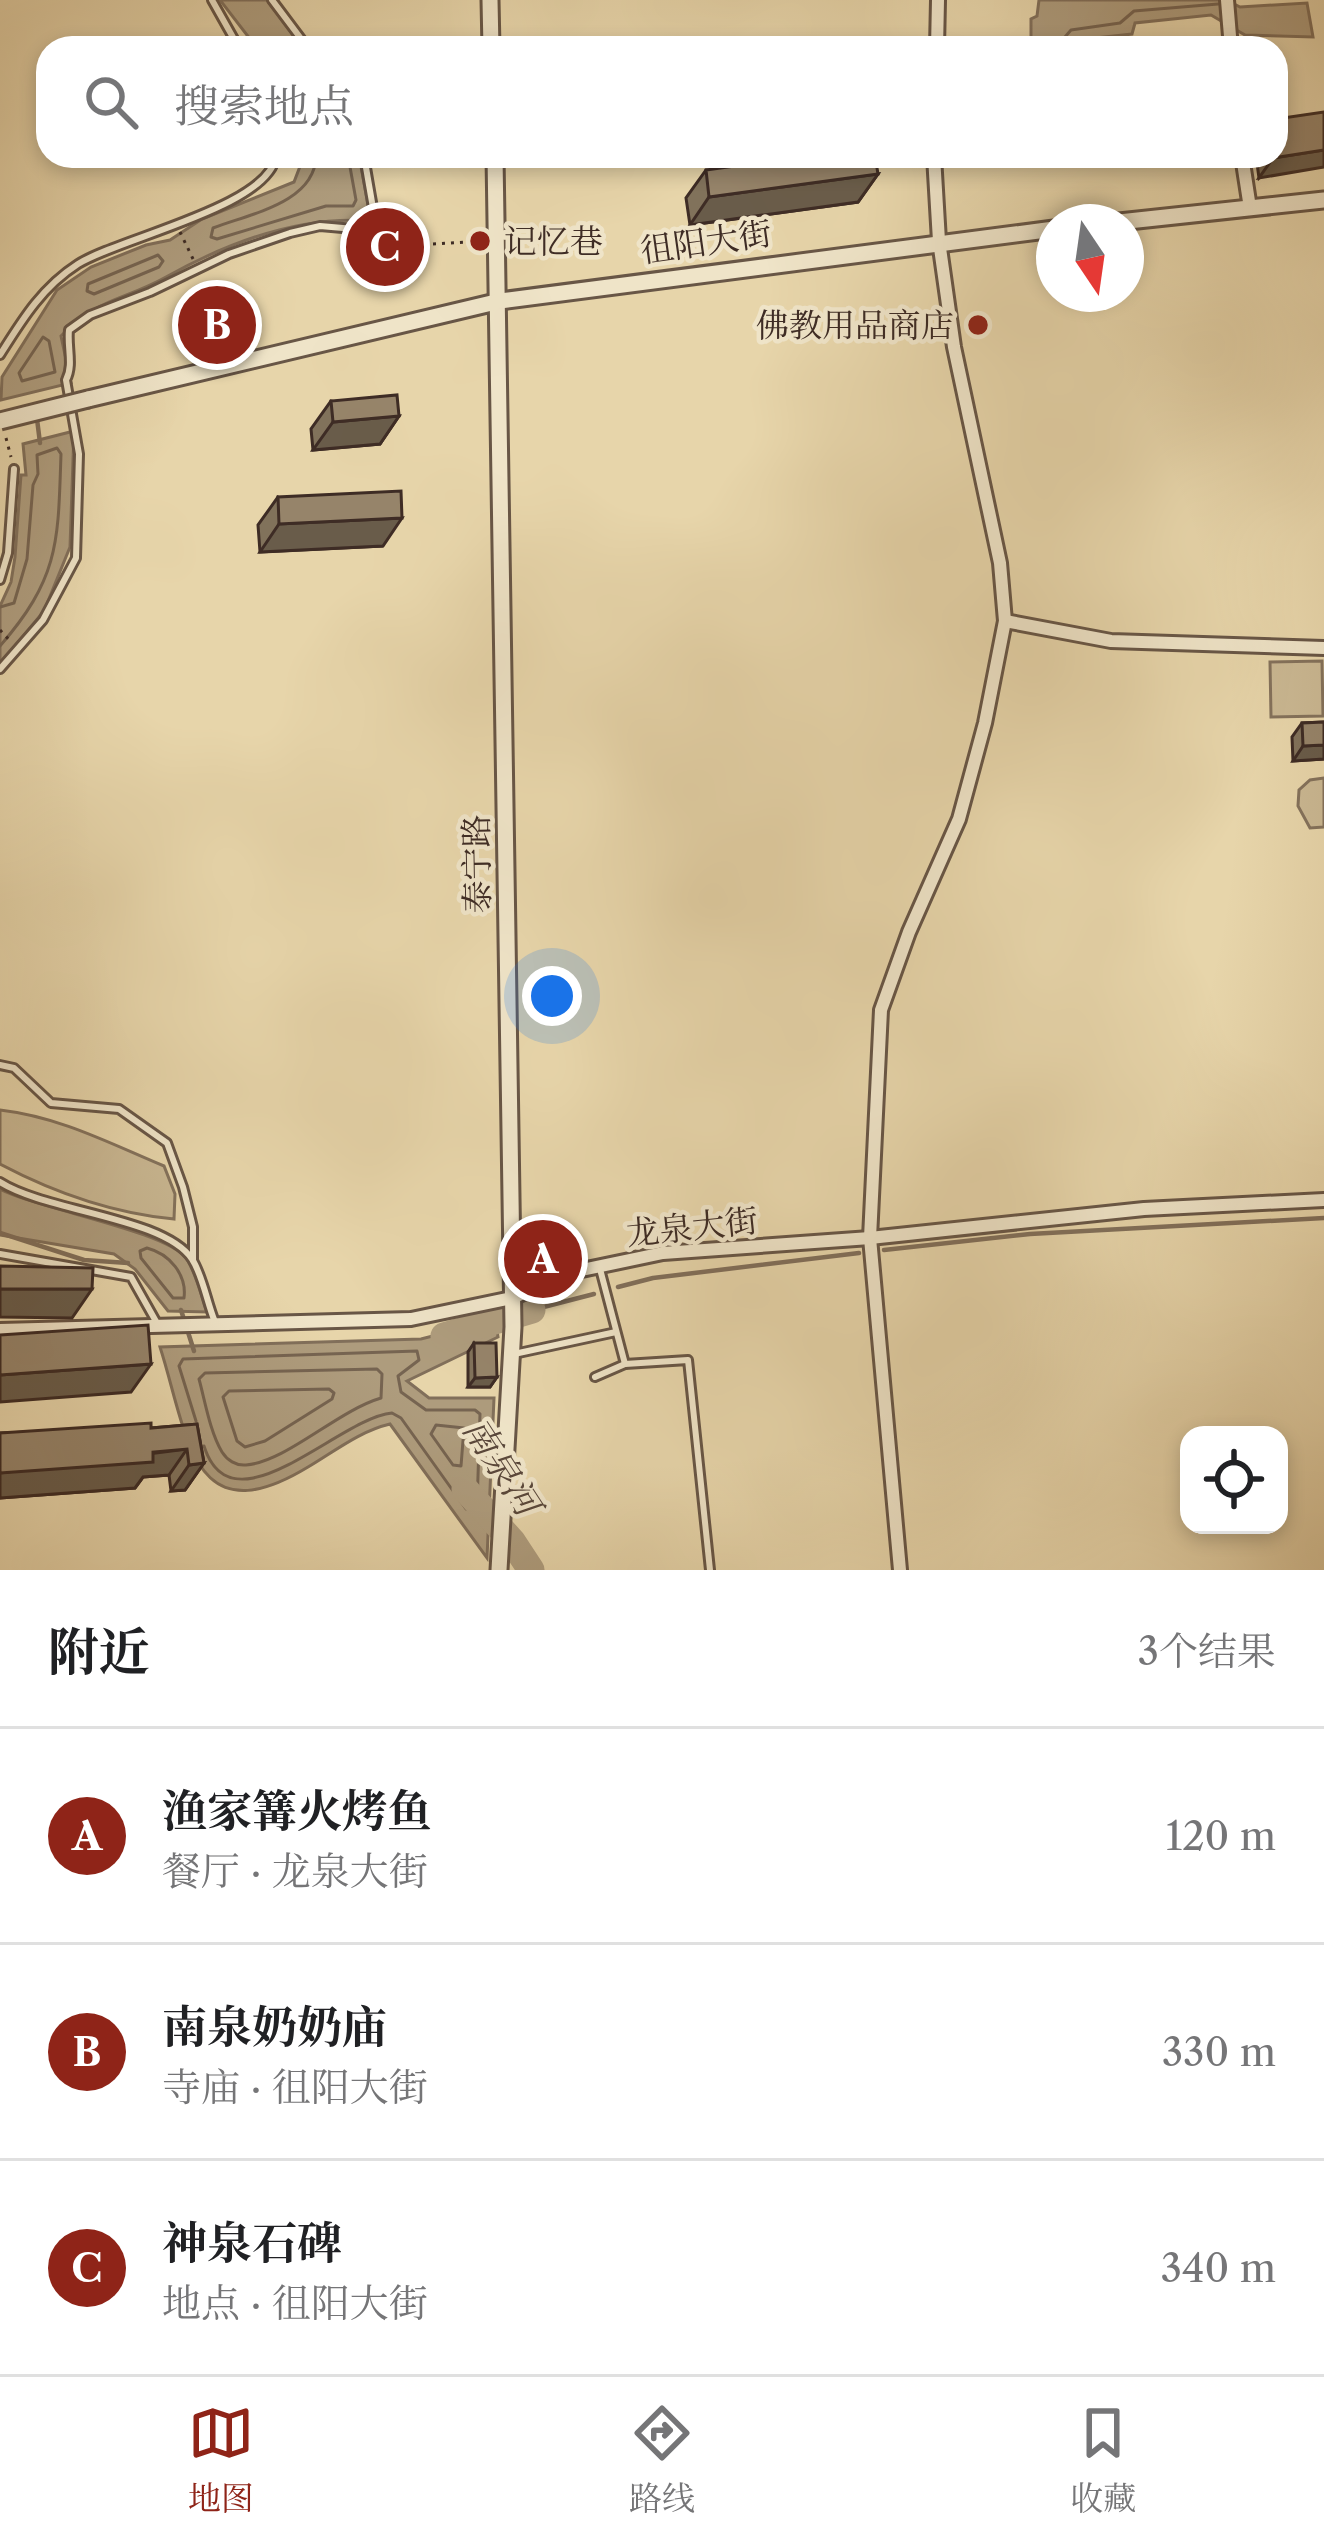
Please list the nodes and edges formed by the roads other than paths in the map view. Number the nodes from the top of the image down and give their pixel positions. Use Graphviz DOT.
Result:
graph roads {
  1 [pos="212,0"];
  2 [pos="272,0"];
  3 [pos="490,0"];
  4 [pos="938,0"];
  5 [pos="1227,0"];
  6 [pos="232,36"];
  7 [pos="299,36"];
  8 [pos="491,36"];
  9 [pos="937,36"];
  10 [pos="1230,36"];
  11 [pos="272,168"];
  12 [pos="366,168"];
  13 [pos="495,168"];
  14 [pos="935,168"];
  15 [pos="1244,168"];
  16 [pos="1324,200"];
  17 [pos="1250,208"];
  18 [pos="1144,219"];
  19 [pos="377,230"];
  20 [pos="1036,231"];
  21 [pos="939,241"];
  22 [pos="419,246"];
  23 [pos="500,301"];
  24 [pos="0,355"];
  25 [pos="1,420"];
  26 [pos="14,469"];
  27 [pos="0,580"];
  28 [pos="1005,621"];
  29 [pos="1324,648"];
  30 [pos="0,669"];
  31 [pos="0,1066"];
  32 [pos="0,1182"];
  33 [pos="1324,1200"];
  34 [pos="870,1238"];
  35 [pos="0,1254"];
  36 [pos="193,1260"];
  37 [pos="600,1266"];
  38 [pos="512,1298"];
  39 [pos="214,1322"];
  40 [pos="158,1325"];
  41 [pos="0,1330"];
  42 [pos="616,1332"];
  43 [pos="511,1355"];
  44 [pos="625,1364"];
  45 [pos="595,1376"];
  46 [pos="499,1567"];
  47 [pos="710,1570"];
  48 [pos="900,1570"];
  1 -- 6 [label="lane"];
  2 -- 7 [label="lane"];
  3 -- 8 [label="street"];
  4 -- 9 [label="street"];
  5 -- 10 [label="street"];
  11 -- 24 [label="lane"];
  12 -- 19 [label="lane"];
  13 -- 23 [label="street, 泰宁路"];
  14 -- 21 [label="street"];
  15 -- 17 [label="street"];
  16 -- 17 [label="street"];
  17 -- 18 [label="street"];
  19 -- 22 [label="lane"];
  19 -- 30 [label="lane"];
  20 -- 21 [label="street, 徂阳大街"];
  21 -- 23 [label="street, 徂阳大街"];
  21 -- 28 [label="street"];
  23 -- 25 [label="street, 徂阳大街, bridge"];
  23 -- 38 [label="street, 泰宁路"];
  26 -- 27 [label="lane"];
  28 -- 29 [label="street"];
  28 -- 34 [label="street"];
  31 -- 36 [label="lane"];
  32 -- 36 [label="lane"];
  33 -- 34 [label="street, 龙泉大街"];
  34 -- 37 [label="street, 龙泉大街"];
  34 -- 48 [label="street"];
  35 -- 40 [label="lane"];
  36 -- 39 [label="lane"];
  37 -- 38 [label="street, 龙泉大街"];
  37 -- 42 [label="lane"];
  38 -- 39 [label="street, 龙泉大街"];
  38 -- 43 [label="street, 泰宁路"];
  39 -- 40 [label="street, 龙泉大街"];
  40 -- 41 [label="street, 龙泉大街"];
  42 -- 43 [label="lane"];
  42 -- 44 [label="lane"];
  43 -- 46 [label="street, 泰宁路"];
  44 -- 45 [label="lane"];
  44 -- 47 [label="lane"];
}
